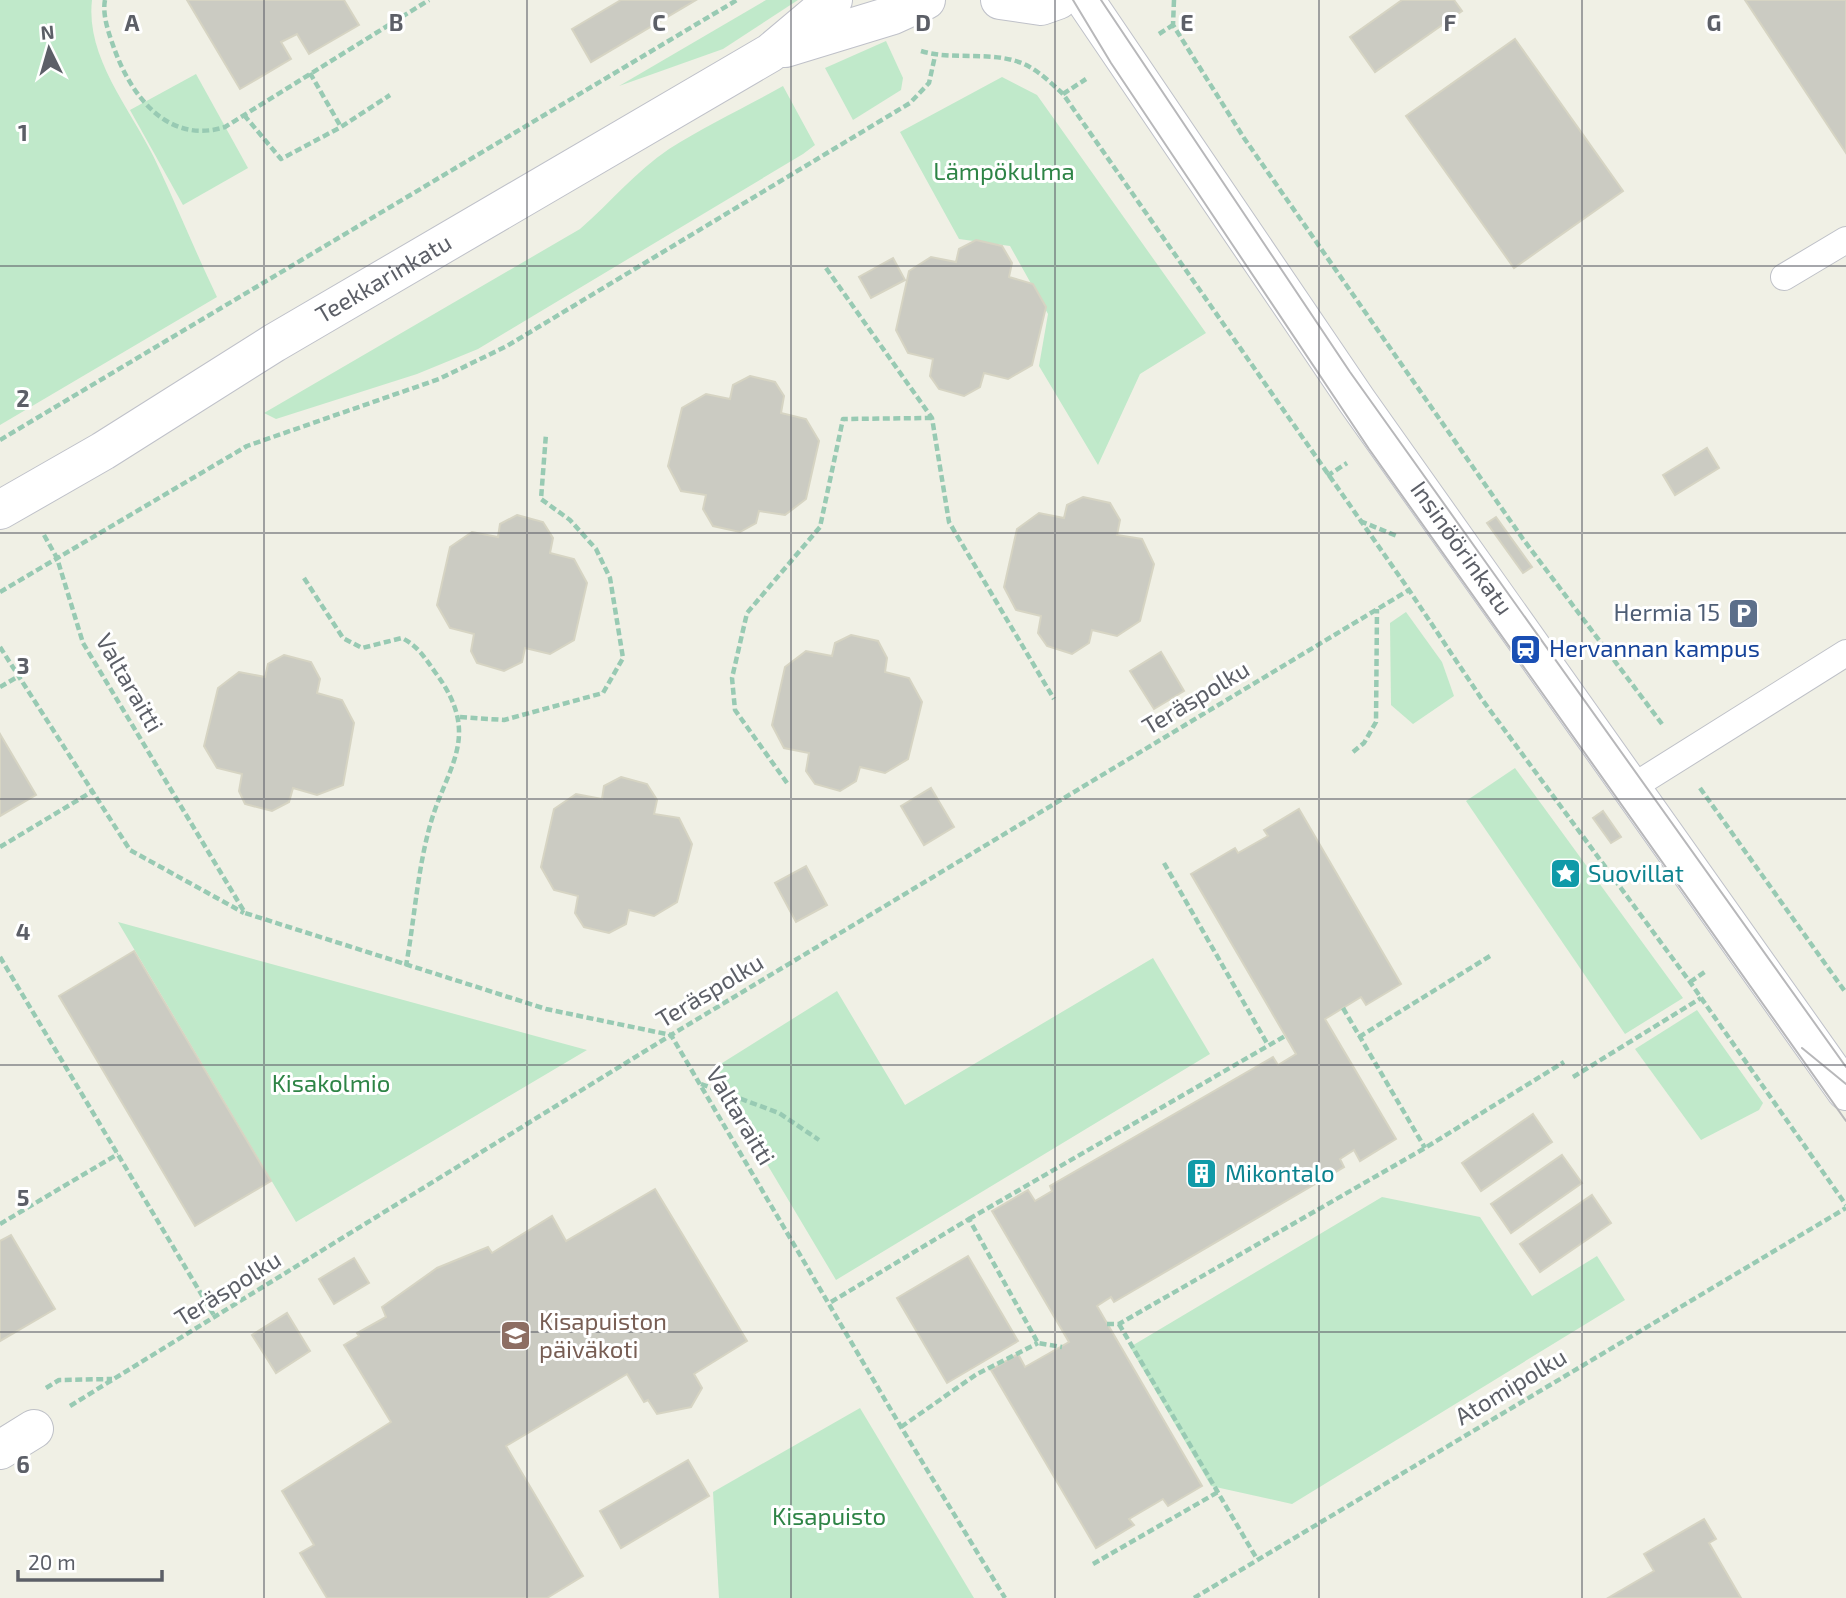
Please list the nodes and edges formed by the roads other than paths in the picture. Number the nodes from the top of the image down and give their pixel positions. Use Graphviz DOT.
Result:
graph roads {
  1 [pos="833,0"];
  2 [pos="1000,0"];
  3 [pos="1058,0"];
  4 [pos="1085,0"];
  5 [pos="909,7"];
  6 [pos="770,53"];
  7 [pos="1846,240"];
  8 [pos="1784,277"];
  9 [pos="11,503"];
  10 [pos="1846,653"];
  11 [pos="1631,788"];
  12 [pos="1846,1091"];
  13 [pos="34,1429"];
  14 [pos="0,1450"];
  1 -- 6 [label="street, Teekkarinkatu"];
  2 -- 3 [label="street"];
  4 -- 11 [label="street, Insinöörinkatu"];
  5 -- 6 [label="street, Teekkarinkatu"];
  6 -- 9 [label="street, Teekkarinkatu"];
  7 -- 8 [label="lane"];
  10 -- 11 [label="lane"];
  11 -- 12 [label="street, Insinöörinkatu"];
  13 -- 14 [label="street"];
}
